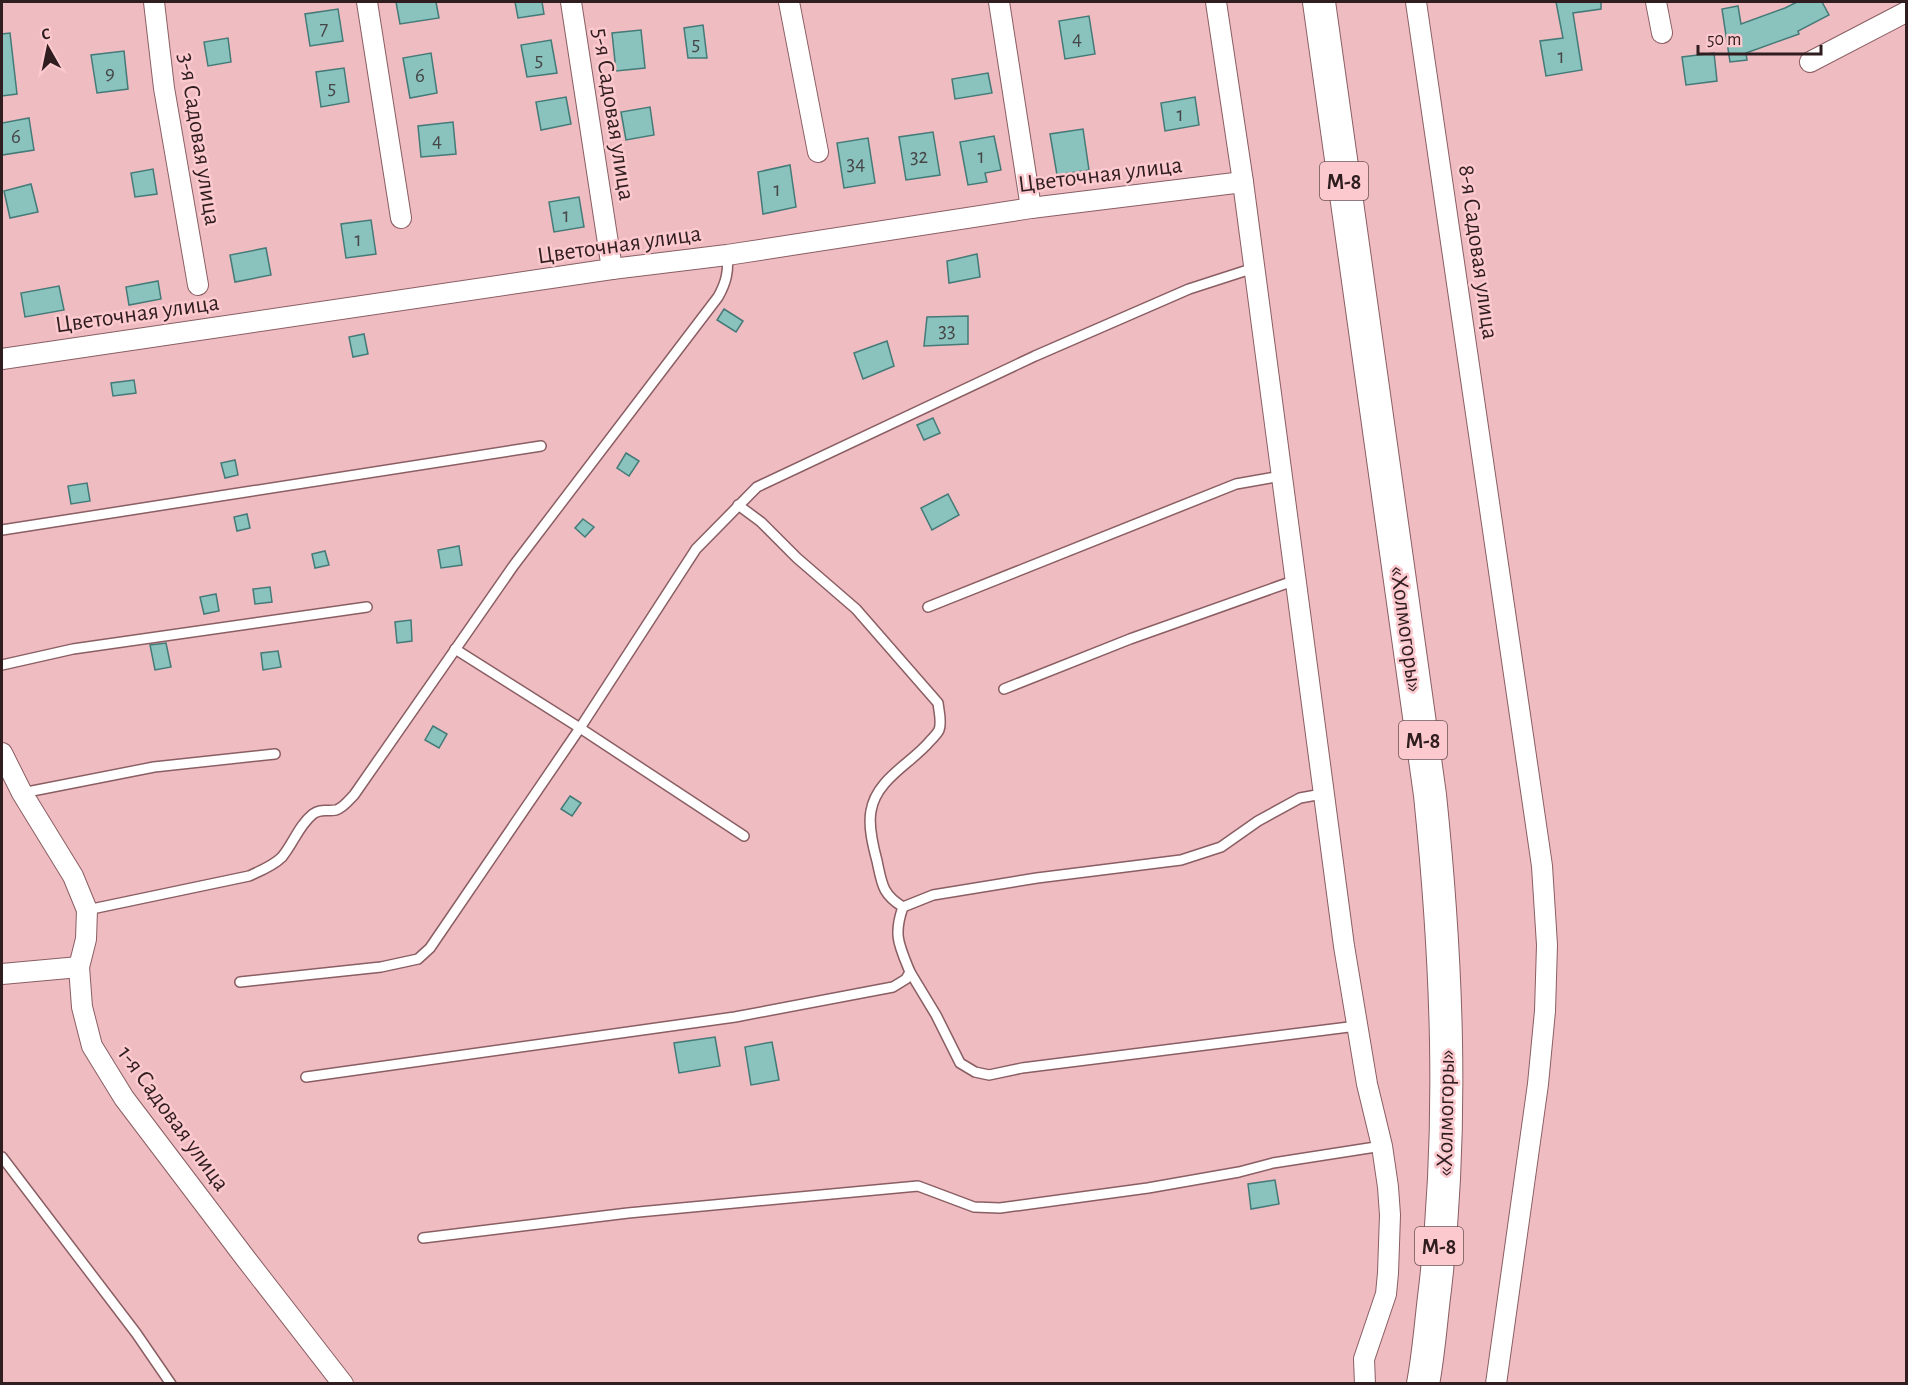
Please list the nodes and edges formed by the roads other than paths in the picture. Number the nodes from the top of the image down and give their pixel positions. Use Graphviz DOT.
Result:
graph roads {
  1 [pos="153,2"];
  2 [pos="367,2"];
  3 [pos="571,2"];
  4 [pos="789,2"];
  5 [pos="999,2"];
  6 [pos="1216,2"];
  7 [pos="1319,2"];
  8 [pos="1416,2"];
  9 [pos="1656,2"];
  10 [pos="1906,12"];
  11 [pos="1662,33"];
  12 [pos="1810,62"];
  13 [pos="818,152"];
  14 [pos="1243,182"];
  15 [pos="1031,208"];
  16 [pos="401,218"];
  17 [pos="728,255"];
  18 [pos="1254,268"];
  19 [pos="612,269"];
  20 [pos="198,285"];
  21 [pos="2,359"];
  22 [pos="541,446"];
  23 [pos="1281,476"];
  24 [pos="738,505"];
  25 [pos="2,530"];
  26 [pos="1296,580"];
  27 [pos="367,607"];
  28 [pos="927,607"];
  29 [pos="455,649"];
  30 [pos="2,665"];
  31 [pos="1005,689"];
  32 [pos="580,728"];
  33 [pos="2,753"];
  34 [pos="275,754"];
  35 [pos="22,794"];
  36 [pos="1322,794"];
  37 [pos="744,836"];
  38 [pos="903,907"];
  39 [pos="87,910"];
  40 [pos="79,967"];
  41 [pos="910,972"];
  42 [pos="2,974"];
  43 [pos="240,982"];
  44 [pos="1357,1026"];
  45 [pos="306,1077"];
  46 [pos="1382,1146"];
  47 [pos="2,1157"];
  48 [pos="423,1238"];
  49 [pos="1424,1376"];
  50 [pos="171,1383"];
  51 [pos="343,1383"];
  52 [pos="1365,1383"];
  53 [pos="1496,1383"];
  1 -- 20 [label="street, 3-я Садовая улица"];
  2 -- 16 [label="street"];
  3 -- 19 [label="street, 5-я Садовая улица"];
  4 -- 13 [label="street"];
  5 -- 15 [label="street"];
  6 -- 14 [label="street"];
  7 -- 49 [label="highway, «Холмогоры» / М-8"];
  8 -- 53 [label="street, 8-я Садовая улица"];
  9 -- 11 [label="street"];
  10 -- 12 [label="street"];
  14 -- 15 [label="street, Цветочная улица"];
  14 -- 18 [label="street"];
  15 -- 17 [label="street, Цветочная улица"];
  17 -- 19 [label="street, Цветочная улица"];
  17 -- 29 [label="lane"];
  18 -- 23 [label="street"];
  18 -- 24 [label="lane"];
  19 -- 21 [label="street, Цветочная улица"];
  22 -- 25 [label="lane"];
  23 -- 26 [label="street"];
  23 -- 28 [label="lane"];
  24 -- 32 [label="lane"];
  24 -- 38 [label="lane"];
  26 -- 31 [label="lane"];
  26 -- 36 [label="street"];
  27 -- 30 [label="lane"];
  29 -- 32 [label="lane"];
  29 -- 39 [label="lane"];
  32 -- 37 [label="lane"];
  32 -- 43 [label="lane"];
  33 -- 35 [label="street, 1-я Садовая улица"];
  34 -- 35 [label="lane"];
  35 -- 39 [label="street, 1-я Садовая улица"];
  36 -- 38 [label="lane"];
  36 -- 44 [label="street"];
  38 -- 41 [label="lane"];
  39 -- 40 [label="street, 1-я Садовая улица"];
  40 -- 42 [label="street"];
  40 -- 51 [label="street, 1-я Садовая улица"];
  41 -- 44 [label="lane"];
  41 -- 45 [label="lane"];
  44 -- 46 [label="street"];
  46 -- 48 [label="lane"];
  46 -- 52 [label="street"];
  47 -- 50 [label="lane"];
}
